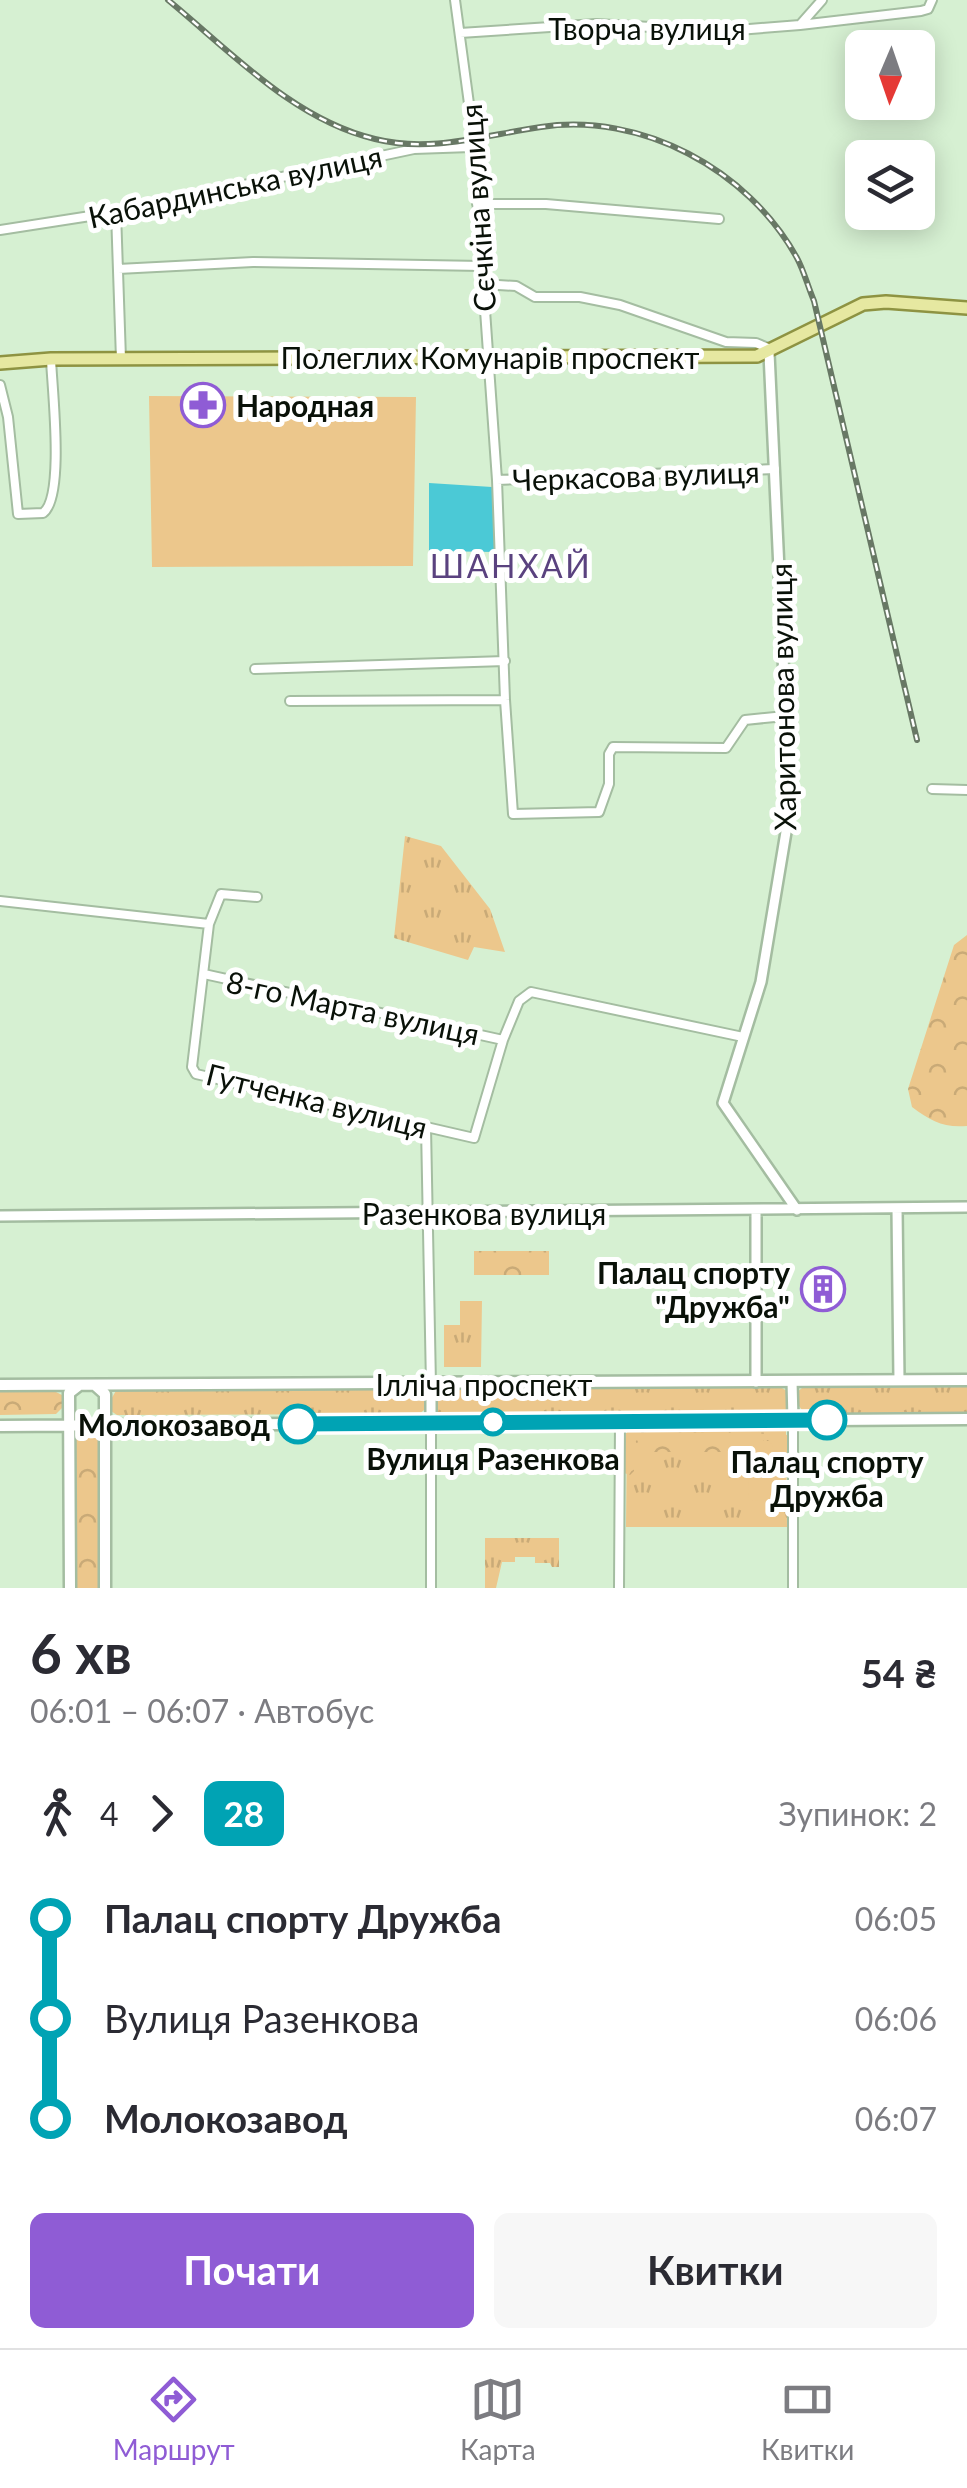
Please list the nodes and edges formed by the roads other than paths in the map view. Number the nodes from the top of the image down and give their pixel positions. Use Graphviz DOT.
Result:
graph roads {
  1 [pos="455,0"];
  2 [pos="822,0"];
  3 [pos="932,0"];
  4 [pos="800,24"];
  5 [pos="460,32"];
  6 [pos="471,147"];
  7 [pos="477,204"];
  8 [pos="116,212"];
  9 [pos="719,219"];
  10 [pos="0,230"];
  11 [pos="482,266"];
  12 [pos="118,269"];
  13 [pos="483,284"];
  14 [pos="967,308"];
  15 [pos="769,352"];
  16 [pos="51,358"];
  17 [pos="121,358"];
  18 [pos="488,358"];
  19 [pos="0,363"];
  20 [pos="0,386"];
  21 [pos="775,470"];
  22 [pos="497,480"];
  23 [pos="505,662"];
  24 [pos="255,669"];
  25 [pos="290,700"];
  26 [pos="505,700"];
  27 [pos="785,716"];
  28 [pos="932,789"];
  29 [pos="967,790"];
  30 [pos="257,897"];
  31 [pos="0,900"];
  32 [pos="209,924"];
  33 [pos="204,974"];
  34 [pos="743,1038"];
  35 [pos="503,1040"];
  36 [pos="426,1127"];
  37 [pos="967,1207"];
  38 [pos="897,1208"];
  39 [pos="797,1210"];
  40 [pos="756,1211"];
  41 [pos="430,1213"];
  42 [pos="0,1216"];
  43 [pos="899,1380"];
  44 [pos="967,1380"];
  45 [pos="792,1381"];
  46 [pos="756,1382"];
  47 [pos="0,1385"];
  48 [pos="78,1385"];
  49 [pos="95,1385"];
  50 [pos="431,1385"];
  51 [pos="967,1419"];
  52 [pos="793,1420"];
  53 [pos="620,1422"];
  54 [pos="431,1423"];
  55 [pos="69,1425"];
  56 [pos="105,1425"];
  57 [pos="0,1426"];
  58 [pos="70,1588"];
  59 [pos="105,1588"];
  60 [pos="431,1588"];
  61 [pos="618,1588"];
  62 [pos="793,1588"];
  1 -- 5 [label="street, Сєчкіна вулиця"];
  2 -- 4 [label="street"];
  3 -- 4 [label="street, Творча вулиця"];
  4 -- 5 [label="street, Творча вулиця"];
  5 -- 6 [label="street, Сєчкіна вулиця"];
  6 -- 7 [label="street, Сєчкіна вулиця"];
  6 -- 8 [label="street, Кабардинська вулиця"];
  7 -- 9 [label="street"];
  7 -- 11 [label="street, Сєчкіна вулиця"];
  8 -- 10 [label="street, Кабардинська вулиця"];
  8 -- 12 [label="street"];
  11 -- 12 [label="street"];
  11 -- 13 [label="street, Сєчкіна вулиця"];
  12 -- 17 [label="street"];
  13 -- 15 [label="street"];
  13 -- 18 [label="street, Сєчкіна вулиця"];
  14 -- 15 [label="main road, Полеглих Комунарів проспект"];
  15 -- 18 [label="main road, Полеглих Комунарів проспект"];
  15 -- 21 [label="street, Харитонова вулиця"];
  16 -- 17 [label="main road, Полеглих Комунарів проспект"];
  16 -- 19 [label="main road, Полеглих Комунарів проспект"];
  16 -- 20 [label="street"];
  17 -- 18 [label="main road, Полеглих Комунарів проспект"];
  18 -- 22 [label="street, Сєчкіна вулиця"];
  21 -- 22 [label="street, Черкасова вулиця"];
  21 -- 27 [label="street, Харитонова вулиця"];
  22 -- 23 [label="street, Сєчкіна вулиця"];
  23 -- 24 [label="street"];
  23 -- 26 [label="street, Сєчкіна вулиця"];
  25 -- 26 [label="street"];
  26 -- 27 [label="street, Сєчкіна вулиця"];
  27 -- 34 [label="street, Харитонова вулиця"];
  28 -- 29 [label="street"];
  30 -- 32 [label="street"];
  31 -- 32 [label="street"];
  32 -- 33 [label="street, Гутченка вулиця"];
  33 -- 35 [label="street, 8-го Марта вулиця"];
  33 -- 36 [label="street, Гутченка вулиця"];
  34 -- 35 [label="street"];
  34 -- 39 [label="street, Харитонова вулиця"];
  35 -- 36 [label="street, Гутченка вулиця"];
  36 -- 41 [label="street"];
  37 -- 38 [label="street, Разенкова вулиця"];
  38 -- 39 [label="street, Разенкова вулиця"];
  38 -- 43 [label="street"];
  39 -- 40 [label="street, Разенкова вулиця"];
  40 -- 41 [label="street, Разенкова вулиця"];
  40 -- 46 [label="street"];
  41 -- 42 [label="street, Разенкова вулиця"];
  41 -- 50 [label="street"];
  43 -- 44 [label="main road, Ілліча проспект"];
  43 -- 45 [label="main road, Ілліча проспект"];
  45 -- 46 [label="main road, Ілліча проспект"];
  45 -- 52 [label="street"];
  46 -- 50 [label="main road, Ілліча проспект"];
  47 -- 48 [label="main road, Ілліча проспект"];
  48 -- 49 [label="main road, Ілліча проспект"];
  48 -- 55 [label="main road"];
  49 -- 50 [label="main road, Ілліча проспект"];
  49 -- 56 [label="main road"];
  50 -- 54 [label="street"];
  51 -- 52 [label="main road, Ілліча проспект"];
  52 -- 53 [label="main road, Ілліча проспект"];
  52 -- 62 [label="street"];
  53 -- 54 [label="main road, Ілліча проспект"];
  53 -- 61 [label="street"];
  54 -- 56 [label="main road, Ілліча проспект"];
  54 -- 60 [label="street"];
  55 -- 56 [label="main road, Ілліча проспект"];
  55 -- 57 [label="main road, Ілліча проспект"];
  55 -- 58 [label="main road"];
  56 -- 59 [label="main road"];
}
